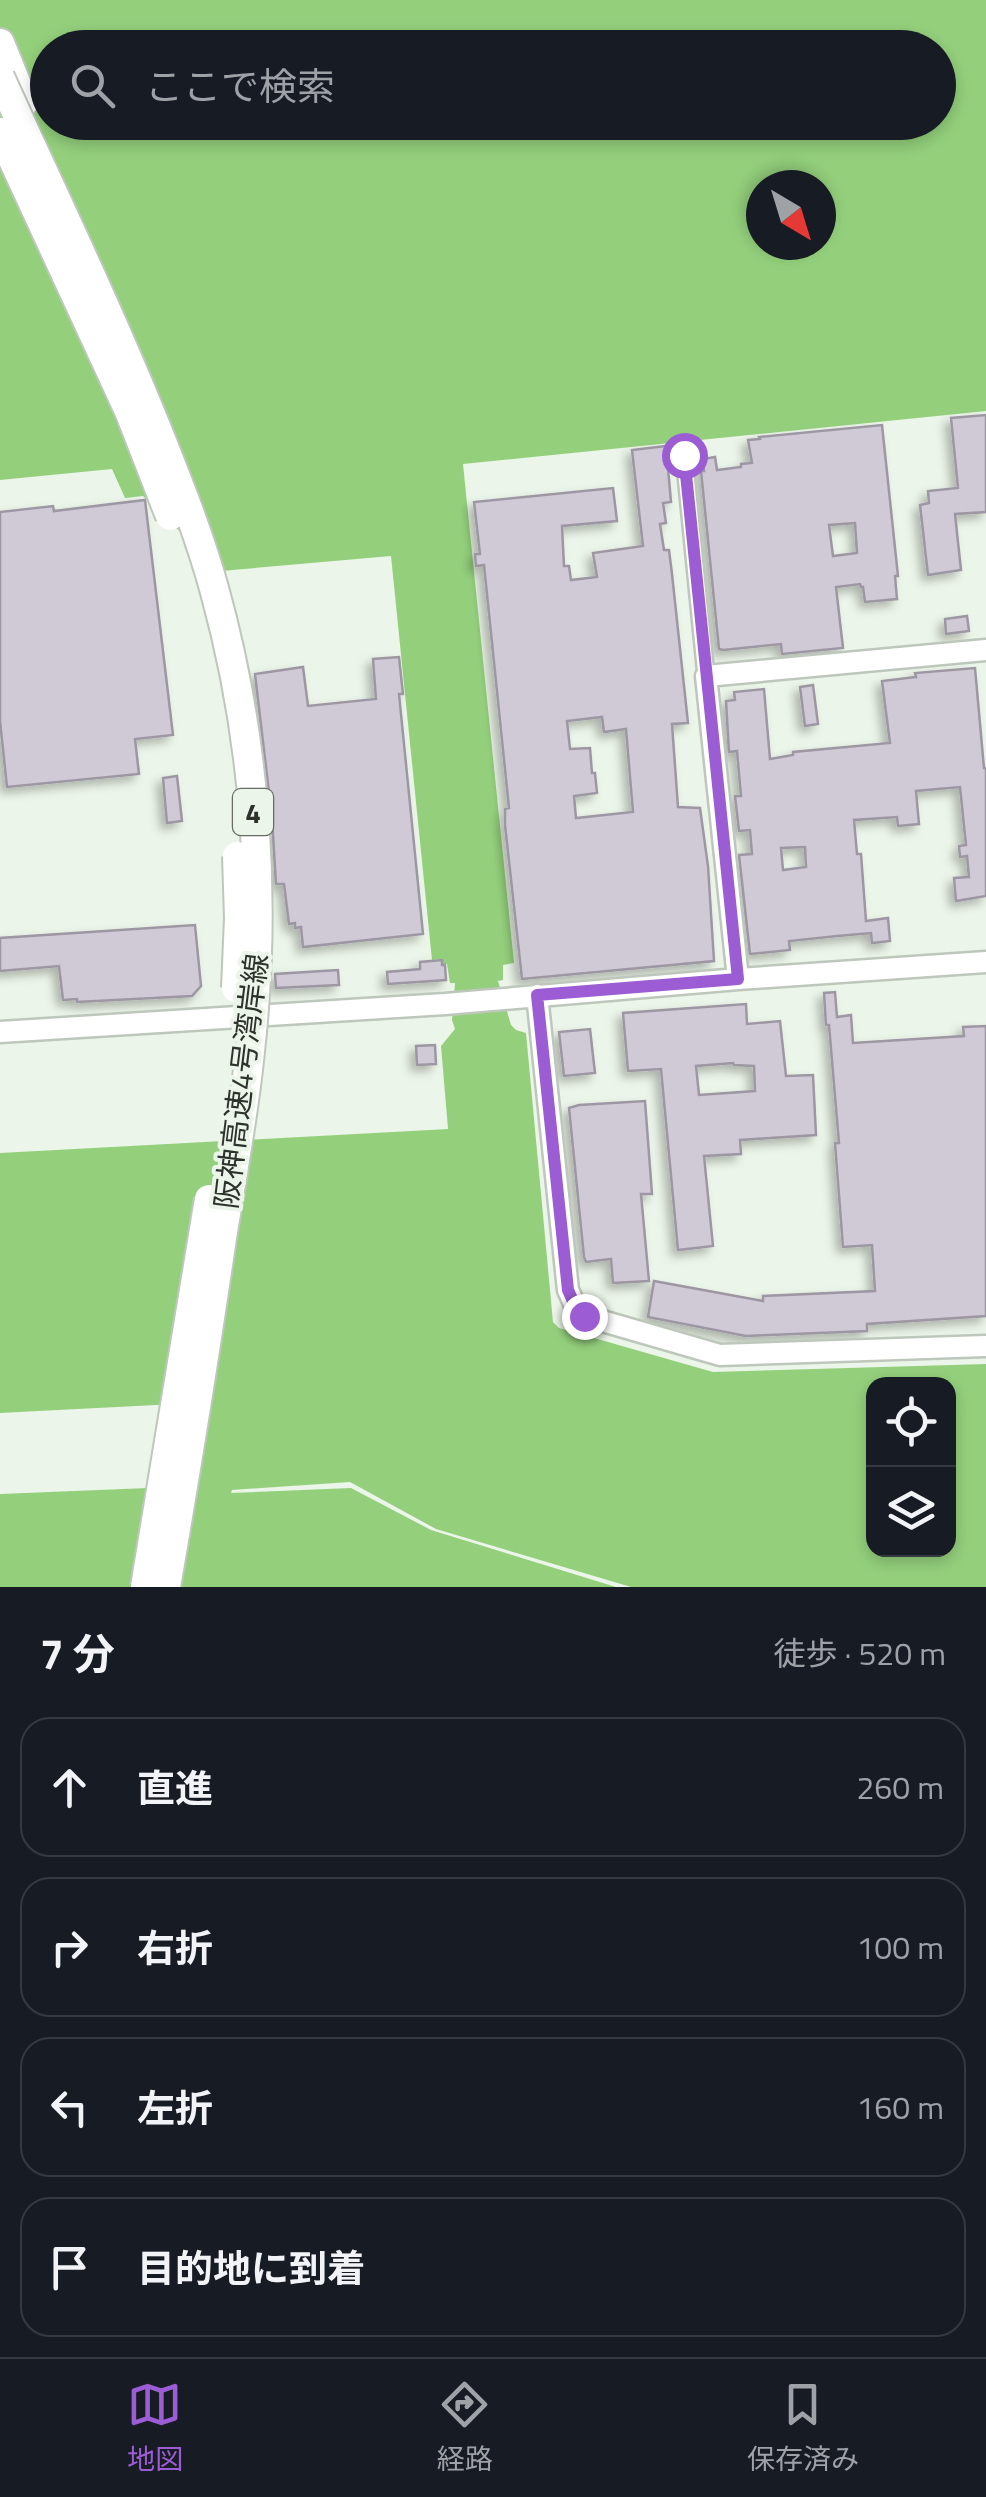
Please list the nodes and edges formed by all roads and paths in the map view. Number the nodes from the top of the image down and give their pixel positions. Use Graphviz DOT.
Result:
graph roads {
  1 [pos="0,43"];
  2 [pos="0,77"];
  3 [pos="30,115"];
  4 [pos="0,132"];
  5 [pos="41,140"];
  6 [pos="120,339"];
  7 [pos="684,455"];
  8 [pos="986,650"];
  9 [pos="706,676"];
  10 [pos="986,962"];
  11 [pos="738,979"];
  12 [pos="537,995"];
  13 [pos="0,1032"];
  14 [pos="986,1346"];
  15 [pos="145,1587"];
  16 [pos="166,1587"];
  1 -- 3 [label="highway, 4, bridge"];
  2 -- 6 [label="highway, 阪神高速4号湾岸線 / 4, bridge"];
  4 -- 15 [label="highway, 阪神高速4号湾岸線 / 4, bridge"];
  5 -- 6 [label="highway, 4, bridge"];
  6 -- 16 [label="highway, 阪神高速4号湾岸線 / 4, bridge"];
  7 -- 9 [label="street"];
  8 -- 9 [label="street"];
  9 -- 11 [label="street"];
  10 -- 11 [label="street"];
  11 -- 12 [label="street"];
  12 -- 13 [label="street"];
  12 -- 14 [label="street"];
}
